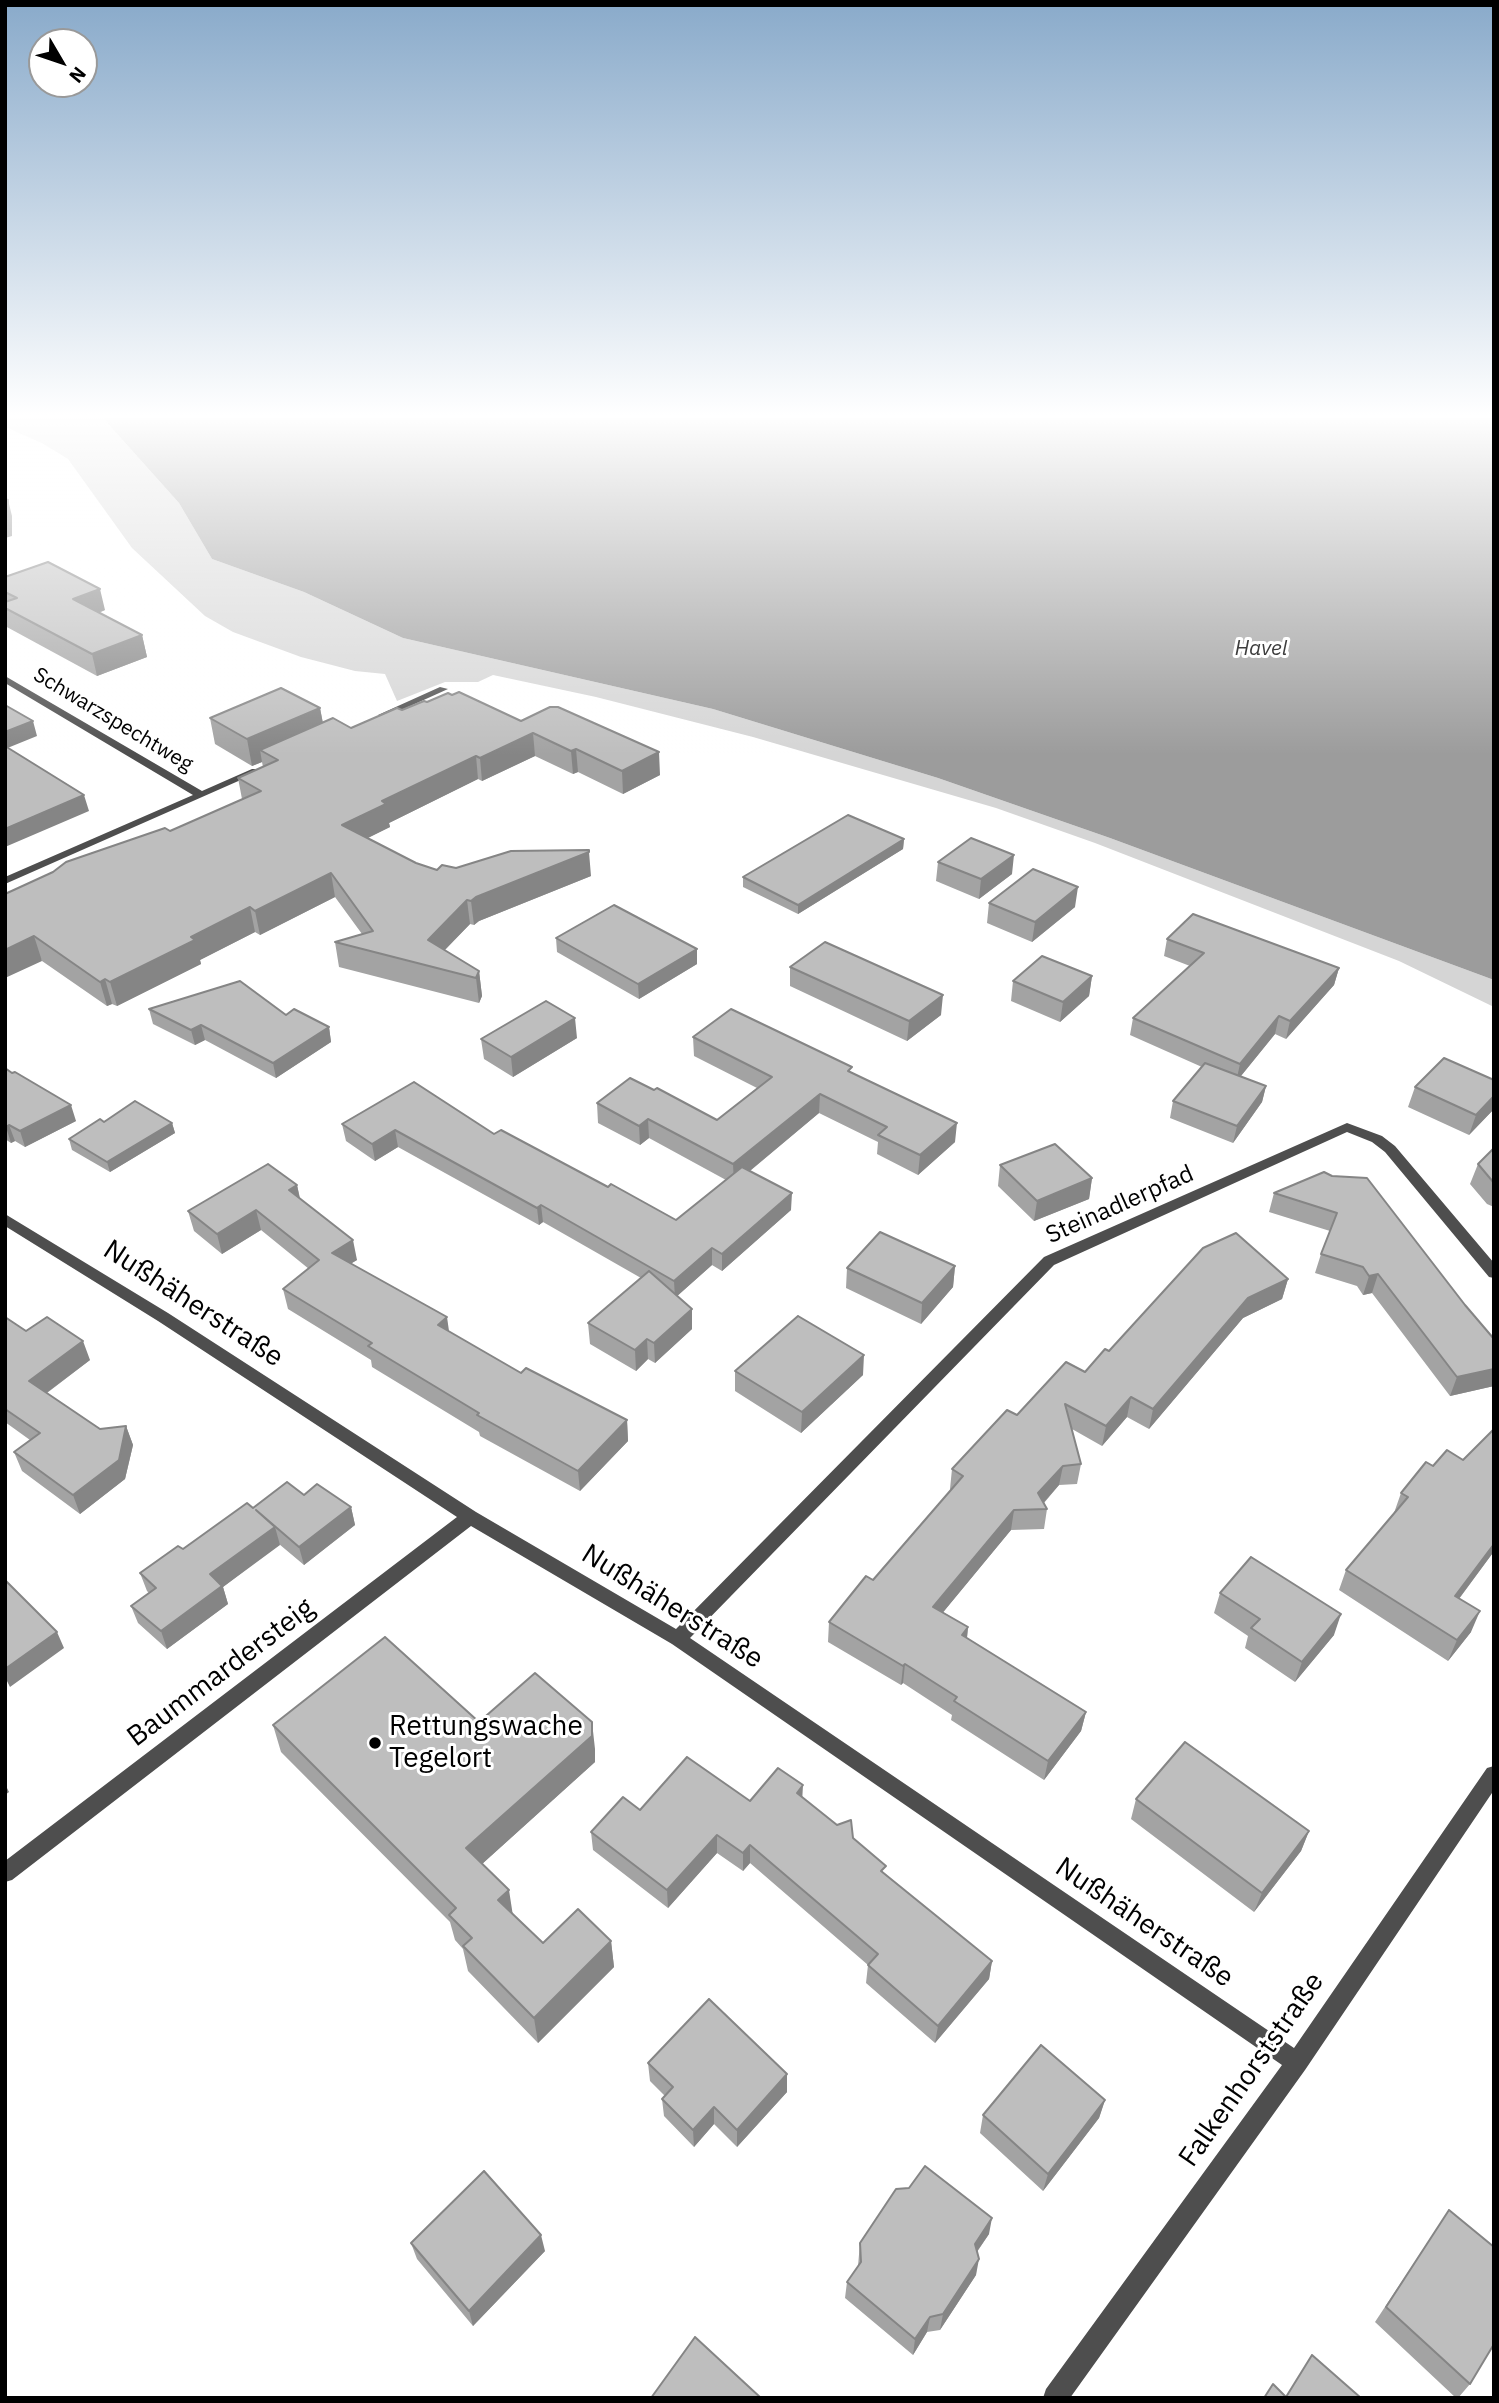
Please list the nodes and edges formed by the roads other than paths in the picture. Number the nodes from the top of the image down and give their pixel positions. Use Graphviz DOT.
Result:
graph roads {
  1 [pos="5,679"];
  2 [pos="443,689"];
  3 [pos="366,722"];
  4 [pos="264,767"];
  5 [pos="201,795"];
  6 [pos="5,881"];
  7 [pos="5,1219"];
  8 [pos="1494,1273"];
  9 [pos="470,1517"];
  10 [pos="678,1639"];
  11 [pos="1494,1774"];
  12 [pos="5,1873"];
  13 [pos="1297,2062"];
  14 [pos="1055,2398"];
  1 -- 5 [label="street, Schwarzspechtweg"];
  2 -- 3 [label="street"];
  4 -- 5 [label="street, Schwarzspechtweg"];
  5 -- 6 [label="street, Schwarzspechtweg"];
  7 -- 9 [label="street, Nußhäherstraße"];
  8 -- 10 [label="street, Steinadlerpfad"];
  9 -- 10 [label="street, Nußhäherstraße"];
  9 -- 12 [label="street, Baummardersteig"];
  10 -- 13 [label="street, Nußhäherstraße"];
  11 -- 13 [label="street, Falkenhorststraße"];
  13 -- 14 [label="street, Falkenhorststraße"];
}
